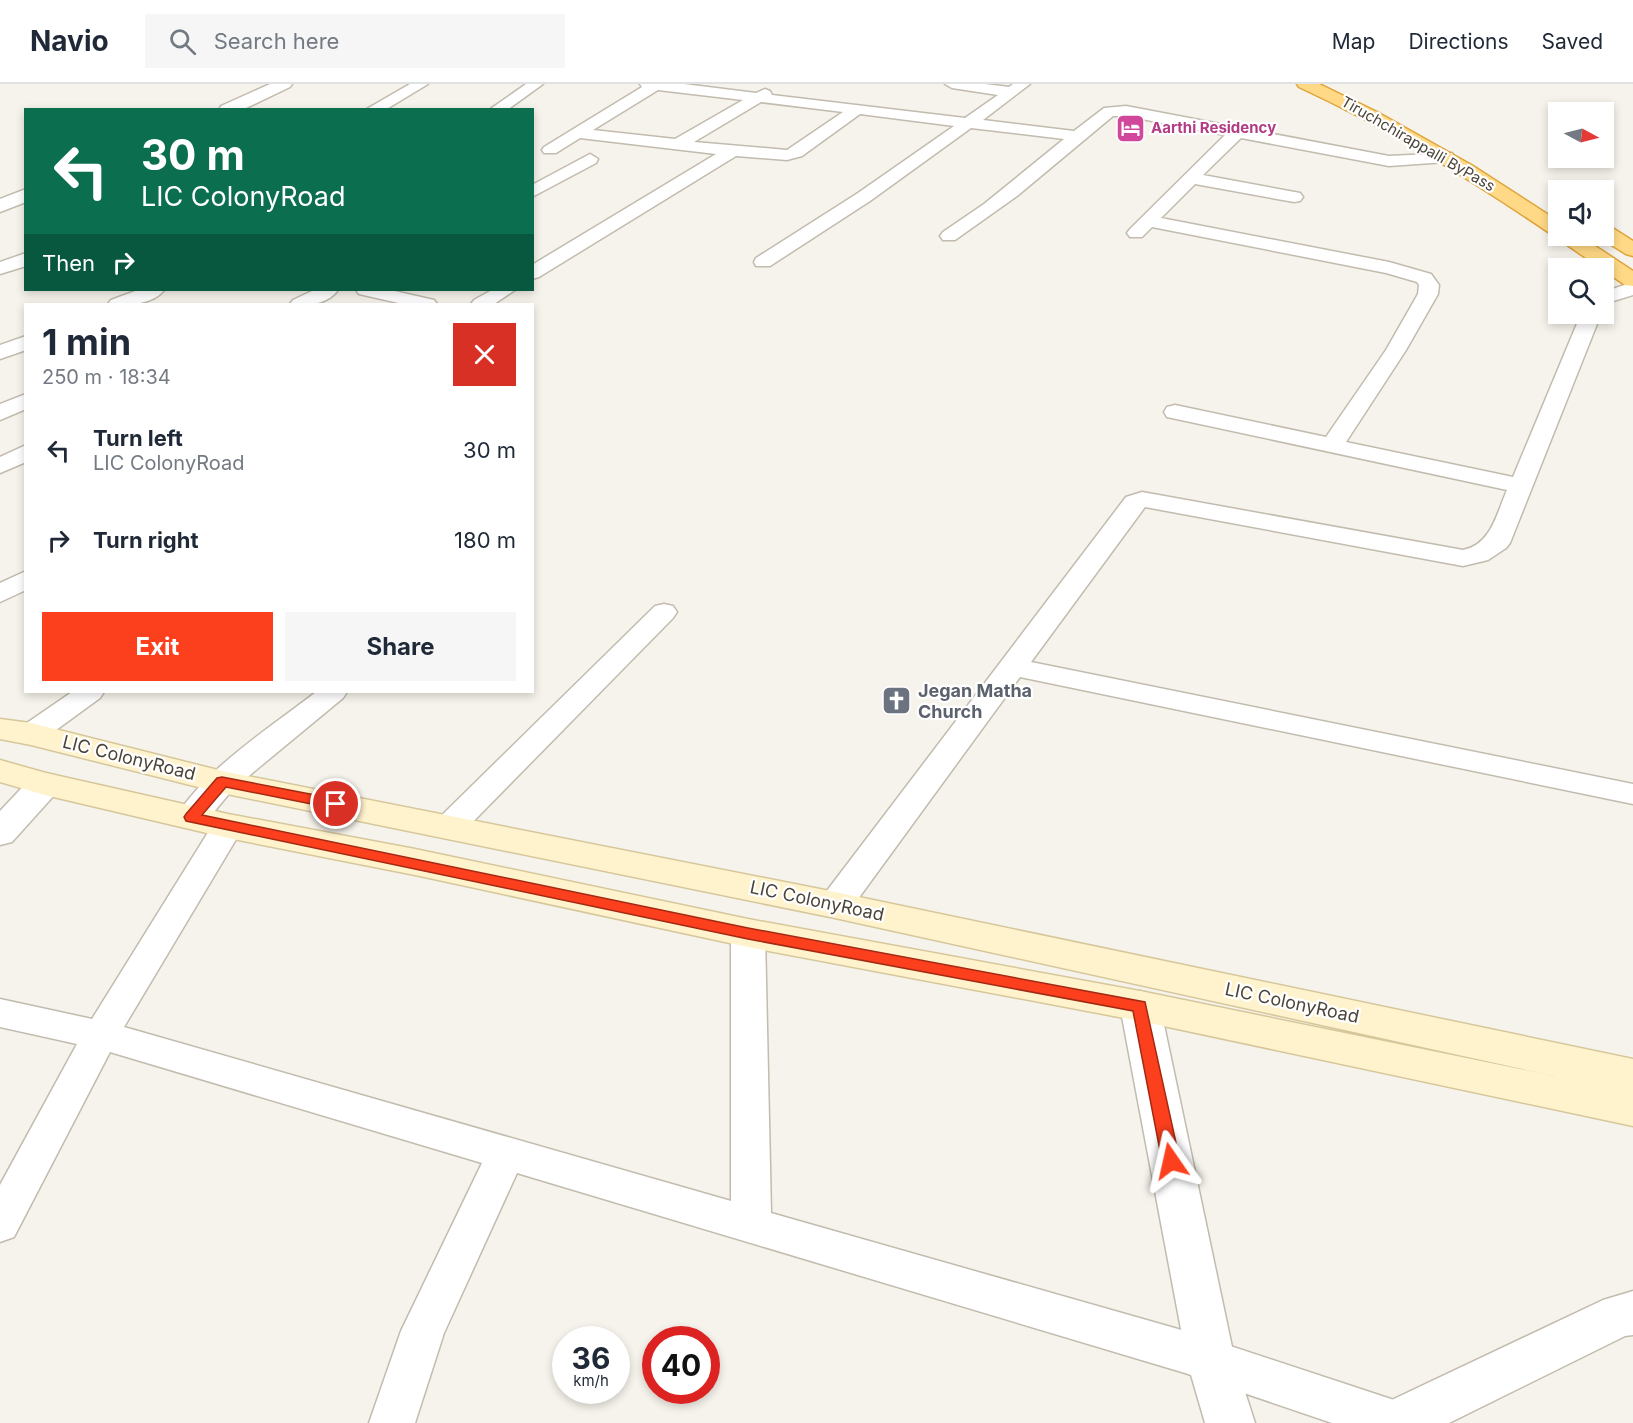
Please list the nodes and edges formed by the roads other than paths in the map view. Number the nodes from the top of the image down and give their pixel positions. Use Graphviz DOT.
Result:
graph roads {
  1 [pos="284,84"];
  2 [pos="421,84"];
  3 [pos="536,84"];
  4 [pos="651,84"];
  5 [pos="785,84"];
  6 [pos="952,84"];
  7 [pos="1305,84"];
  8 [pos="1017,88"];
  9 [pos="760,97"];
  10 [pos="231,108"];
  11 [pos="376,108"];
  12 [pos="499,108"];
  13 [pos="856,110"];
  14 [pos="966,124"];
  15 [pos="1238,131"];
  16 [pos="578,133"];
  17 [pos="1077,136"];
  18 [pos="677,145"];
  19 [pos="550,150"];
  20 [pos="733,151"];
  21 [pos="1446,157"];
  22 [pos="590,159"];
  23 [pos="1191,178"];
  24 [pos="534,191"];
  25 [pos="24,196"];
  26 [pos="1294,197"];
  27 [pos="0,206"];
  28 [pos="1548,223"];
  29 [pos="948,236"];
  30 [pos="1614,238"];
  31 [pos="1582,246"];
  32 [pos="1633,250"];
  33 [pos="24,260"];
  34 [pos="764,262"];
  35 [pos="0,268"];
  36 [pos="534,272"];
  37 [pos="1633,280"];
  38 [pos="1633,288"];
  39 [pos="151,291"];
  40 [pos="326,291"];
  41 [pos="370,291"];
  42 [pos="503,291"];
  43 [pos="1614,295"];
  44 [pos="121,303"];
  45 [pos="302,303"];
  46 [pos="422,303"];
  47 [pos="483,303"];
  48 [pos="1587,324"];
  49 [pos="24,343"];
  50 [pos="0,353"];
  51 [pos="24,401"];
  52 [pos="1176,412"];
  53 [pos="0,413"];
  54 [pos="1334,444"];
  55 [pos="24,453"];
  56 [pos="0,466"];
  57 [pos="1522,486"];
  58 [pos="24,580"];
  59 [pos="0,594"];
  60 [pos="664,612"];
  61 [pos="1014,667"];
  62 [pos="88,693"];
  63 [pos="332,693"];
  64 [pos="16,731"];
  65 [pos="0,771"];
  66 [pos="222,782"];
  67 [pos="45,784"];
  68 [pos="1633,794"];
  69 [pos="192,817"];
  70 [pos="228,826"];
  71 [pos="450,826"];
  72 [pos="0,833"];
  73 [pos="835,904"];
  74 [pos="748,933"];
  75 [pos="1140,1006"];
  76 [pos="0,1013"];
  77 [pos="101,1035"];
  78 [pos="1633,1076"];
  79 [pos="1633,1109"];
  80 [pos="506,1155"];
  81 [pos="0,1224"];
  82 [pos="751,1226"];
  83 [pos="1633,1313"];
  84 [pos="1211,1361"];
  85 [pos="392,1423"];
  86 [pos="1230,1423"];
  87 [pos="1397,1423"];
  1 -- 10 [label="street"];
  2 -- 11 [label="street"];
  3 -- 12 [label="street"];
  4 -- 9 [label="street"];
  4 -- 16 [label="street"];
  5 -- 9 [label="street"];
  6 -- 8 [label="street"];
  7 -- 21 [label="highway, Tiruchchirappalli ByPass"];
  8 -- 14 [label="street"];
  9 -- 13 [label="street"];
  9 -- 18 [label="street"];
  13 -- 14 [label="street"];
  13 -- 20 [label="street"];
  14 -- 17 [label="street"];
  14 -- 34 [label="street"];
  15 -- 17 [label="street"];
  15 -- 21 [label="street"];
  15 -- 23 [label="street"];
  16 -- 18 [label="street"];
  16 -- 19 [label="street"];
  17 -- 29 [label="street"];
  18 -- 20 [label="street"];
  20 -- 36 [label="street"];
  21 -- 28 [label="highway, Tiruchchirappalli ByPass"];
  22 -- 24 [label="street"];
  23 -- 26 [label="street"];
  23 -- 54 [label="street"];
  25 -- 27 [label="street"];
  30 -- 32 [label="highway"];
  31 -- 37 [label="highway"];
  33 -- 35 [label="street"];
  38 -- 43 [label="street"];
  39 -- 44 [label="street"];
  40 -- 45 [label="street"];
  41 -- 46 [label="street"];
  42 -- 47 [label="street"];
  48 -- 57 [label="street"];
  49 -- 50 [label="street"];
  51 -- 53 [label="street"];
  52 -- 54 [label="street"];
  54 -- 57 [label="street"];
  55 -- 56 [label="street"];
  57 -- 61 [label="street"];
  58 -- 59 [label="street"];
  60 -- 71 [label="street"];
  61 -- 68 [label="street"];
  61 -- 73 [label="street"];
  62 -- 64 [label="street"];
  63 -- 66 [label="street"];
  64 -- 66 [label="main road, LIC ColonyRoad"];
  65 -- 67 [label="main road, LIC ColonyRoad"];
  66 -- 69 [label="street"];
  66 -- 71 [label="main road, LIC ColonyRoad"];
  67 -- 69 [label="main road, LIC ColonyRoad"];
  67 -- 72 [label="street"];
  69 -- 70 [label="main road, LIC ColonyRoad"];
  70 -- 74 [label="main road, LIC ColonyRoad"];
  70 -- 77 [label="street"];
  71 -- 73 [label="main road, LIC ColonyRoad"];
  73 -- 78 [label="main road, LIC ColonyRoad"];
  74 -- 75 [label="main road, LIC ColonyRoad"];
  74 -- 82 [label="street"];
  75 -- 79 [label="main road, LIC ColonyRoad"];
  75 -- 84 [label="street"];
  76 -- 77 [label="street"];
  77 -- 80 [label="street"];
  77 -- 81 [label="street"];
  80 -- 82 [label="street"];
  80 -- 85 [label="street"];
  82 -- 84 [label="street"];
  83 -- 87 [label="street"];
  84 -- 86 [label="street"];
  84 -- 87 [label="street"];
}
